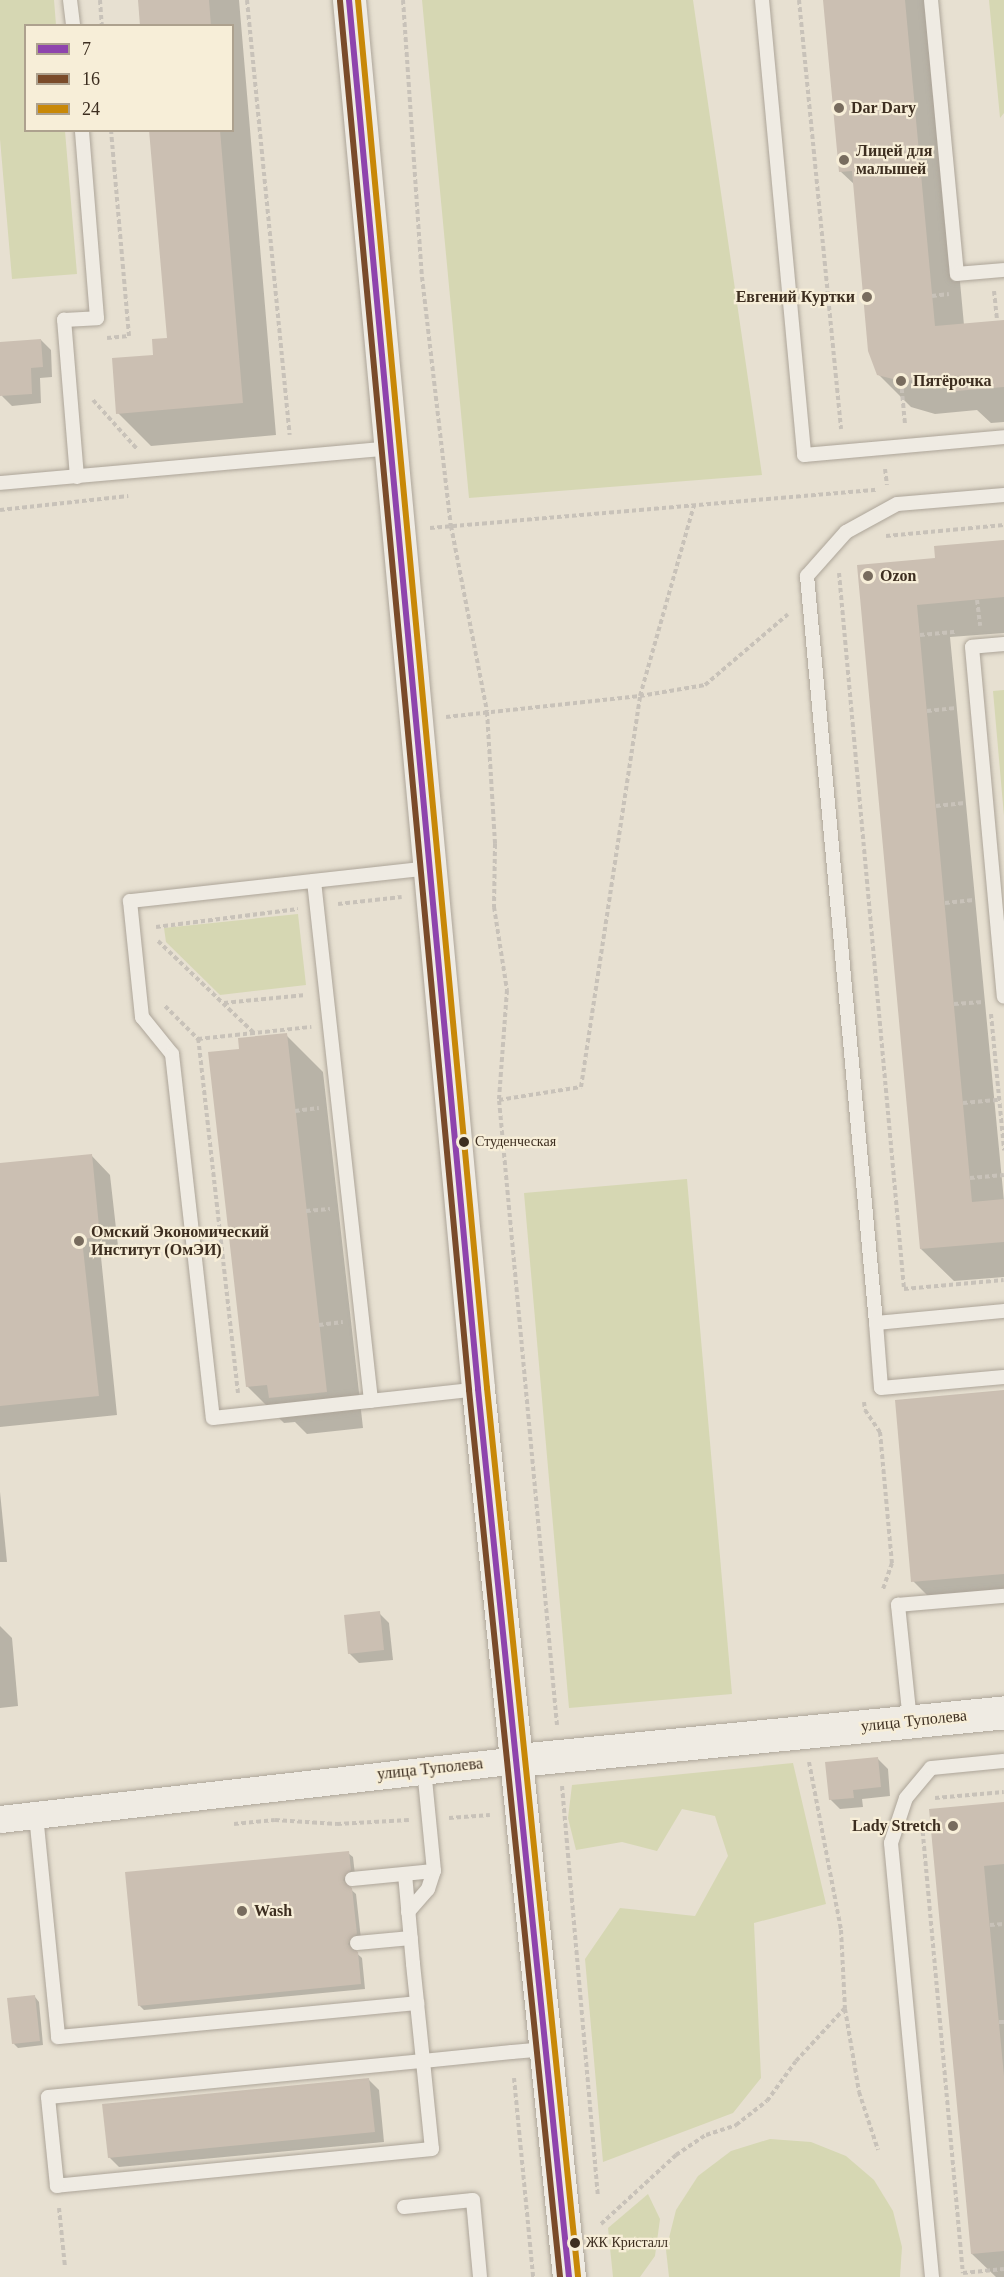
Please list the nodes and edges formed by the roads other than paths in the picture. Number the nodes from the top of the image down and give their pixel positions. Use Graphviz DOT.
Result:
graph roads {
  1 [pos="70,0"];
  2 [pos="349,0"];
  3 [pos="762,0"];
  4 [pos="931,0"];
  5 [pos="73,24"];
  6 [pos="81,132"];
  7 [pos="1004,270"];
  8 [pos="1004,437"];
  9 [pos="391,448"];
  10 [pos="77,477"];
  11 [pos="0,483"];
  12 [pos="1004,495"];
  13 [pos="1004,644"];
  14 [pos="430,868"];
  15 [pos="314,881"];
  16 [pos="1004,997"];
  17 [pos="1004,1311"];
  18 [pos="876,1323"];
  19 [pos="1004,1377"];
  20 [pos="478,1389"];
  21 [pos="371,1401"];
  22 [pos="1004,1596"];
  23 [pos="1004,1712"];
  24 [pos="910,1721"];
  25 [pos="518,1760"];
  26 [pos="1004,1761"];
  27 [pos="424,1769"];
  28 [pos="36,1815"];
  29 [pos="0,1819"];
  30 [pos="434,1871"];
  31 [pos="405,1874"];
  32 [pos="351,1879"];
  33 [pos="408,1911"];
  34 [pos="411,1938"];
  35 [pos="357,1943"];
  36 [pos="417,2003"];
  37 [pos="546,2049"];
  38 [pos="423,2061"];
  39 [pos="404,2207"];
  40 [pos="480,2277"];
  41 [pos="569,2277"];
  42 [pos="932,2277"];
  1 -- 5 [label="lane"];
  2 -- 9 [label="main road"];
  3 -- 8 [label="lane"];
  4 -- 7 [label="lane"];
  6 -- 10 [label="lane"];
  9 -- 10 [label="lane"];
  9 -- 14 [label="main road"];
  10 -- 11 [label="lane"];
  12 -- 18 [label="lane"];
  13 -- 16 [label="lane"];
  14 -- 15 [label="lane"];
  14 -- 20 [label="main road"];
  15 -- 21 [label="lane"];
  15 -- 21 [label="lane"];
  17 -- 18 [label="lane"];
  18 -- 19 [label="lane"];
  20 -- 21 [label="lane"];
  20 -- 25 [label="main road"];
  22 -- 24 [label="lane"];
  23 -- 24 [label="main road, улица Туполева"];
  24 -- 25 [label="main road, улица Туполева"];
  25 -- 27 [label="street, улица Туполева"];
  25 -- 37 [label="main road"];
  26 -- 42 [label="lane"];
  27 -- 28 [label="street, улица Туполева"];
  27 -- 30 [label="lane"];
  28 -- 29 [label="street, улица Туполева"];
  28 -- 36 [label="lane"];
  30 -- 31 [label="lane"];
  30 -- 33 [label="lane"];
  31 -- 32 [label="lane"];
  31 -- 33 [label="lane"];
  33 -- 34 [label="lane"];
  34 -- 35 [label="lane"];
  34 -- 36 [label="lane"];
  36 -- 38 [label="lane"];
  37 -- 38 [label="lane"];
  37 -- 41 [label="main road"];
  38 -- 38 [label="lane"];
  39 -- 40 [label="lane"];
}
